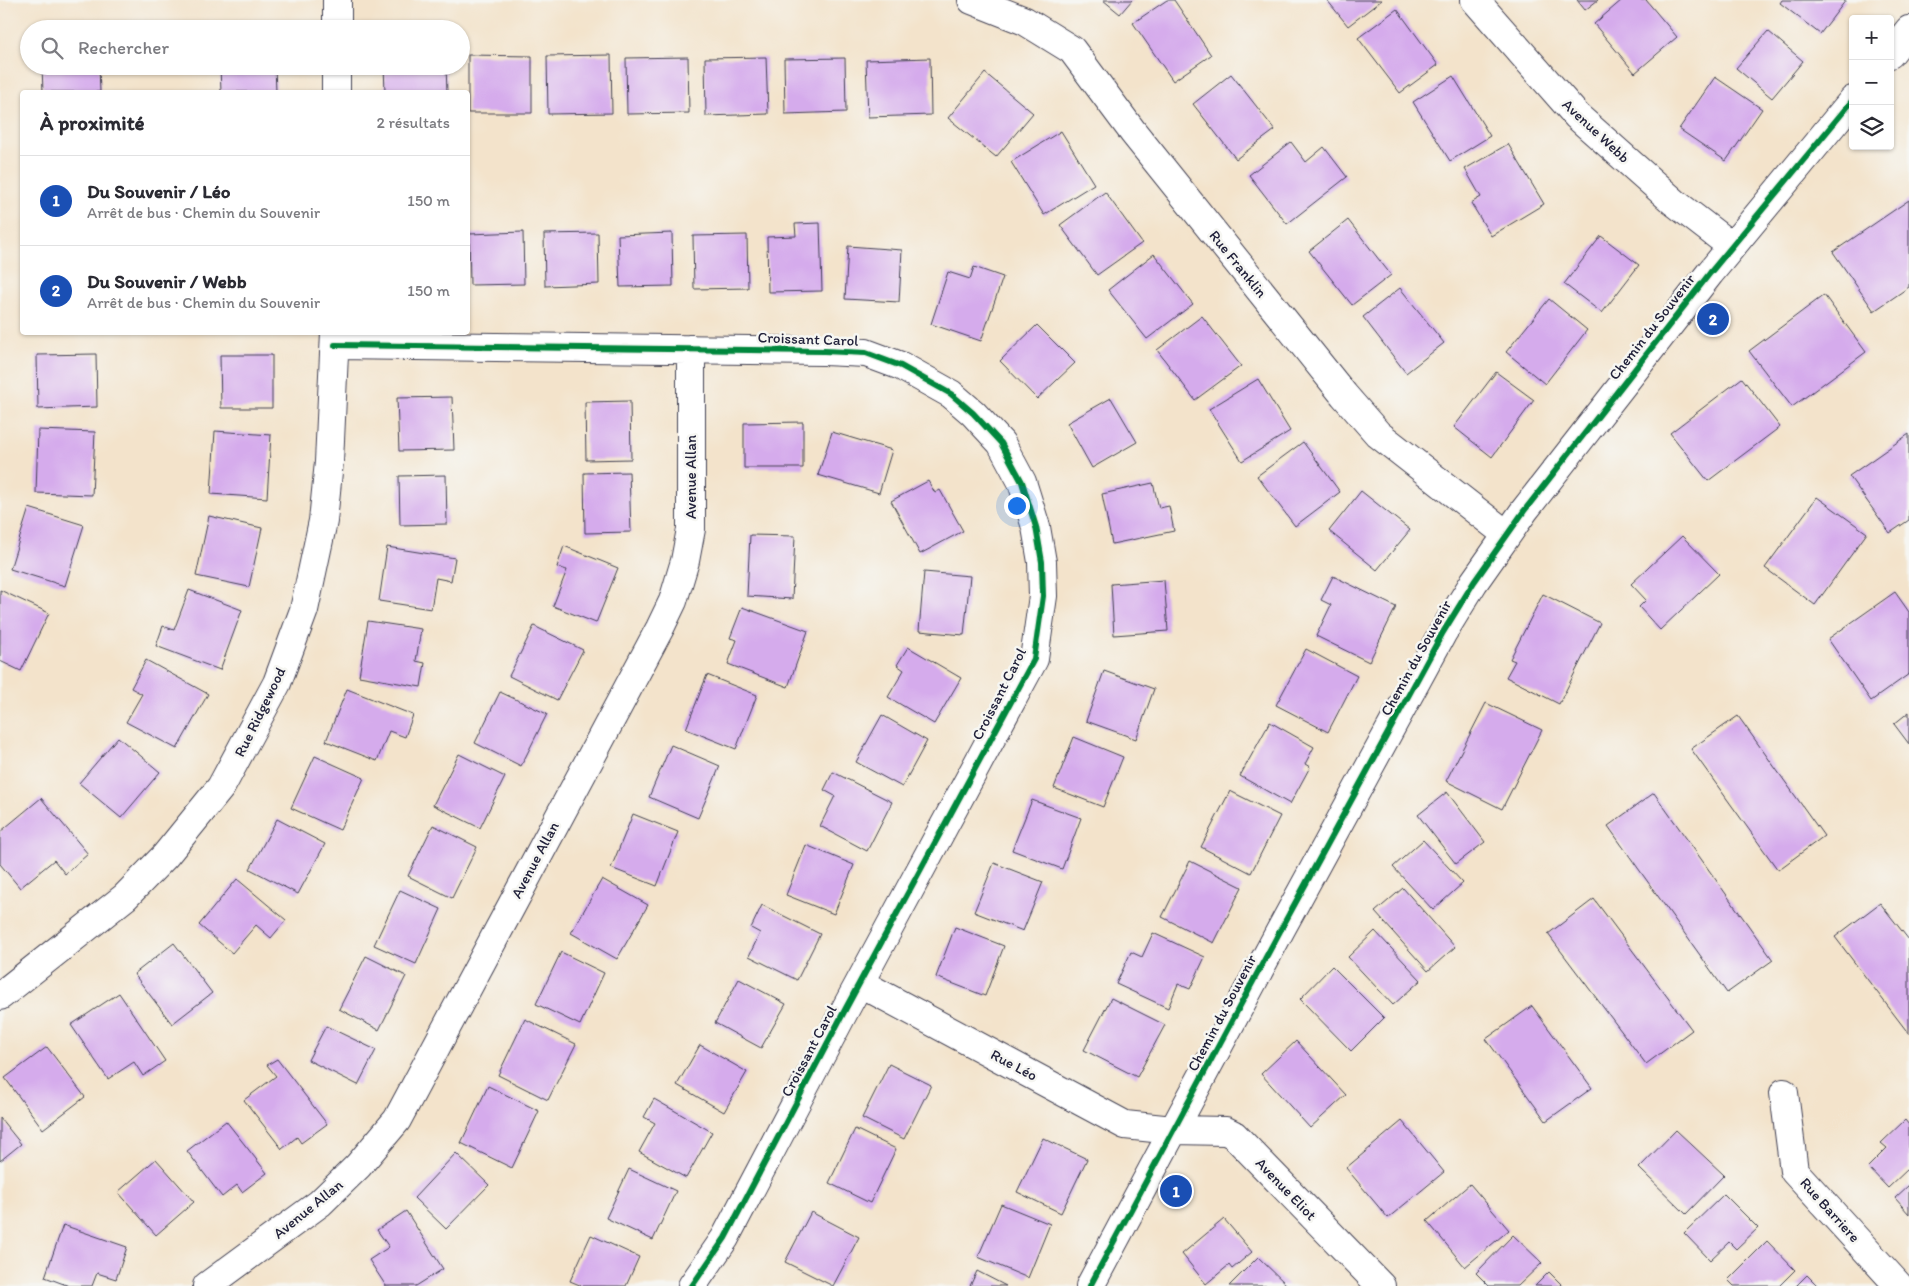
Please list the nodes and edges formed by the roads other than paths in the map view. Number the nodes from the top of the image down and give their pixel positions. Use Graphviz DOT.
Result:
graph roads {
  1 [pos="337,0"];
  2 [pos="972,0"];
  3 [pos="1475,0"];
  4 [pos="337,20"];
  5 [pos="1909,30"];
  6 [pos="1894,49"];
  7 [pos="336,75"];
  8 [pos="336,90"];
  9 [pos="1849,105"];
  10 [pos="1732,246"];
  11 [pos="335,339"];
  12 [pos="691,350"];
  13 [pos="1506,534"];
  14 [pos="860,983"];
  15 [pos="0,996"];
  16 [pos="1784,1093"];
  17 [pos="1173,1130"];
  18 [pos="207,1286"];
  19 [pos="692,1286"];
  20 [pos="1090,1286"];
  21 [pos="1381,1286"];
  22 [pos="1899,1286"];
  1 -- 4 [label="street"];
  2 -- 13 [label="street, Rue Franklin"];
  3 -- 10 [label="street, Avenue Webb"];
  5 -- 6 [label="street"];
  7 -- 8 [label="street"];
  9 -- 10 [label="street, Chemin du Souvenir"];
  10 -- 13 [label="street, Chemin du Souvenir"];
  11 -- 12 [label="street, Croissant Carol"];
  11 -- 15 [label="street, Rue Ridgewood"];
  12 -- 14 [label="street, Croissant Carol"];
  12 -- 18 [label="street, Avenue Allan"];
  13 -- 17 [label="street, Chemin du Souvenir"];
  14 -- 17 [label="street, Rue Léo"];
  14 -- 19 [label="street, Croissant Carol"];
  16 -- 22 [label="street, Rue Barriere"];
  17 -- 20 [label="street, Chemin du Souvenir"];
  17 -- 21 [label="street, Avenue Eliot"];
}
